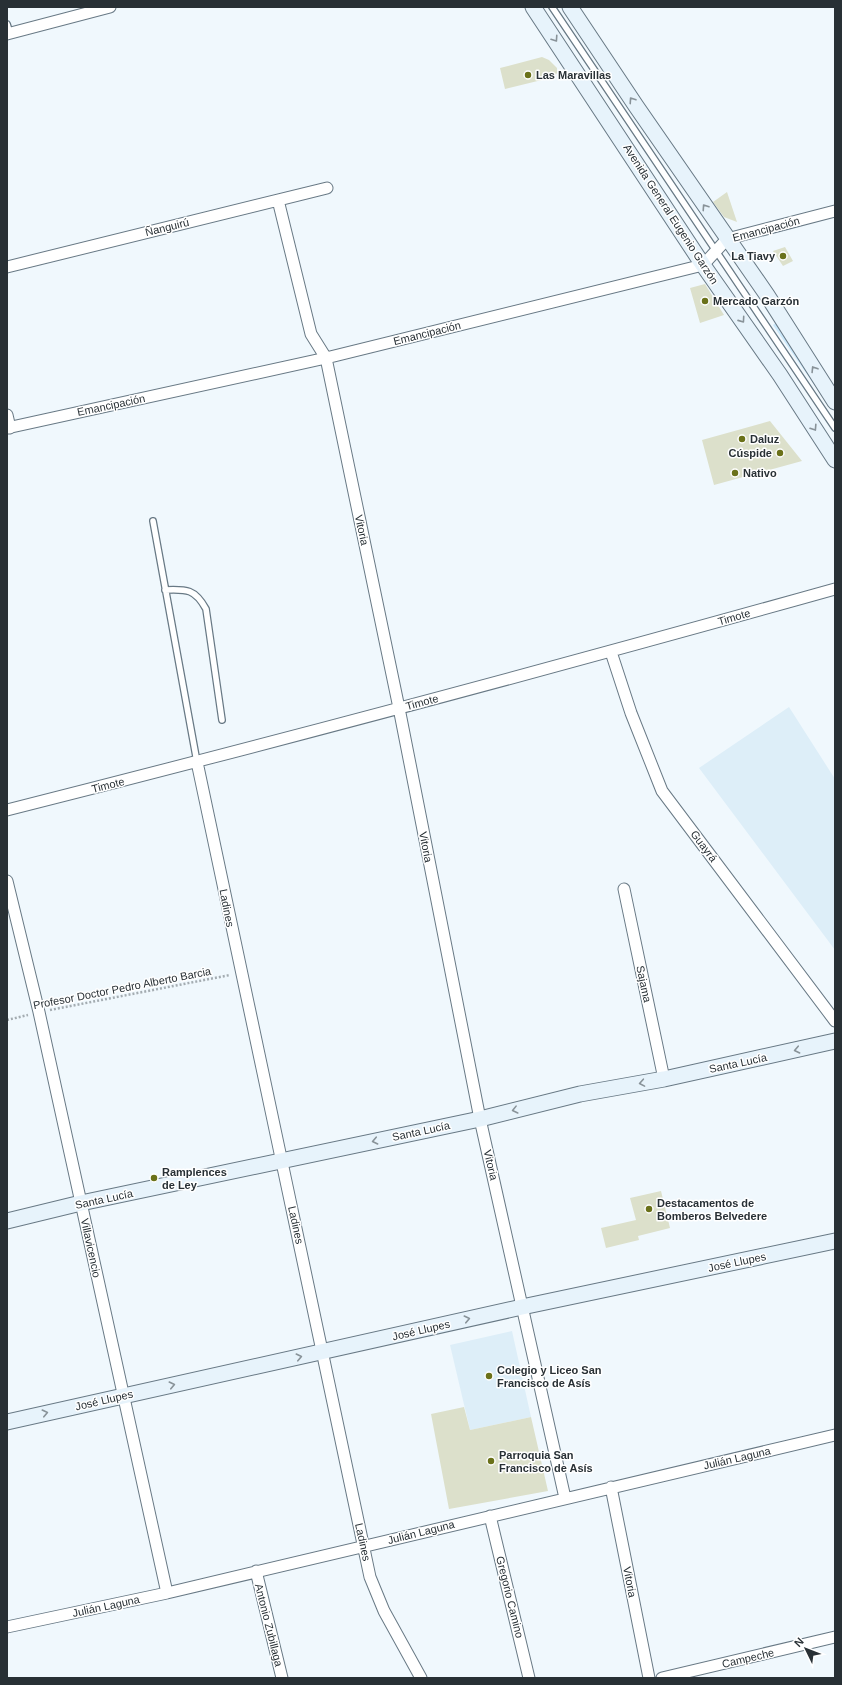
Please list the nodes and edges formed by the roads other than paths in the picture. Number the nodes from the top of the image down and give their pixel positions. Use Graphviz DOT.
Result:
graph roads {
  1 [pos="110,7"];
  2 [pos="533,7"];
  3 [pos="552,7"];
  4 [pos="570,7"];
  5 [pos="8,30"];
  6 [pos="327,188"];
  7 [pos="278,200"];
  8 [pos="835,211"];
  9 [pos="727,239"];
  10 [pos="716,251"];
  11 [pos="703,265"];
  12 [pos="7,267"];
  13 [pos="326,358"];
  14 [pos="835,402"];
  15 [pos="7,415"];
  16 [pos="8,428"];
  17 [pos="835,428"];
  18 [pos="835,460"];
  19 [pos="152,521"];
  20 [pos="835,588"];
  21 [pos="166,590"];
  22 [pos="611,652"];
  23 [pos="399,708"];
  24 [pos="222,720"];
  25 [pos="197,762"];
  26 [pos="7,810"];
  27 [pos="7,881"];
  28 [pos="624,889"];
  29 [pos="835,1020"];
  30 [pos="835,1041"];
  31 [pos="664,1079"];
  32 [pos="480,1119"];
  33 [pos="282,1160"];
  34 [pos="81,1203"];
  35 [pos="7,1221"];
  36 [pos="835,1241"];
  37 [pos="522,1307"];
  38 [pos="322,1351"];
  39 [pos="123,1396"];
  40 [pos="7,1422"];
  41 [pos="835,1435"];
  42 [pos="611,1487"];
  43 [pos="565,1498"];
  44 [pos="490,1516"];
  45 [pos="364,1546"];
  46 [pos="256,1571"];
  47 [pos="167,1593"];
  48 [pos="7,1627"];
  49 [pos="835,1637"];
  50 [pos="282,1678"];
  51 [pos="422,1678"];
  52 [pos="529,1678"];
  53 [pos="649,1678"];
  54 [pos="662,1678"];
  1 -- 5 [label="street"];
  2 -- 11 [label="street, Avenida General Eugenio Garzón, one-way"];
  3 -- 10 [label="lane, Avenida General Eugenio Garzón"];
  9 -- 4 [label="street, one-way"];
  6 -- 7 [label="street, Ñanguirú"];
  7 -- 12 [label="street, Ñanguirú"];
  7 -- 13 [label="street, Vitoria"];
  8 -- 9 [label="street, Emancipación"];
  9 -- 10 [label="street, Emancipación"];
  14 -- 9 [label="street, one-way"];
  10 -- 11 [label="street, Emancipación"];
  10 -- 17 [label="lane, Avenida General Eugenio Garzón"];
  11 -- 13 [label="street, Emancipación"];
  11 -- 18 [label="street, Avenida General Eugenio Garzón, one-way"];
  13 -- 16 [label="street, Emancipación"];
  13 -- 23 [label="street, Vitoria"];
  15 -- 16 [label="street"];
  19 -- 21 [label="lane"];
  20 -- 22 [label="street, Timote"];
  21 -- 24 [label="lane"];
  21 -- 25 [label="lane"];
  22 -- 23 [label="street, Timote"];
  22 -- 29 [label="street, Guayrá"];
  23 -- 25 [label="street, Timote"];
  23 -- 32 [label="street, Vitoria"];
  25 -- 26 [label="street, Timote"];
  25 -- 33 [label="street, Ladines"];
  27 -- 34 [label="street, Villavicencio"];
  28 -- 31 [label="street, Sajama"];
  30 -- 31 [label="street, Santa Lucía, one-way"];
  31 -- 32 [label="street, Santa Lucía, one-way"];
  32 -- 33 [label="street, Santa Lucía, one-way"];
  32 -- 37 [label="street, Vitoria"];
  33 -- 34 [label="street, Santa Lucía"];
  33 -- 38 [label="street, Ladines"];
  34 -- 35 [label="street, Santa Lucía"];
  34 -- 39 [label="street, Villavicencio"];
  36 -- 37 [label="street, José Llupes"];
  38 -- 37 [label="street, José Llupes, one-way"];
  37 -- 43 [label="street, Vitoria"];
  39 -- 38 [label="street, José Llupes, one-way"];
  38 -- 45 [label="street, Ladines"];
  40 -- 39 [label="street, José Llupes, one-way"];
  39 -- 47 [label="street, Villavicencio"];
  41 -- 42 [label="street, Julián Laguna"];
  42 -- 43 [label="street, Julián Laguna"];
  42 -- 53 [label="street, Vitoria"];
  43 -- 44 [label="street, Julián Laguna"];
  44 -- 45 [label="street, Julián Laguna"];
  44 -- 52 [label="street, Gregorio Camino"];
  45 -- 46 [label="street, Julián Laguna"];
  45 -- 51 [label="street, Ladines"];
  46 -- 47 [label="street, Julián Laguna"];
  46 -- 50 [label="street, Antonio Zubillaga"];
  47 -- 48 [label="street, Julián Laguna"];
  49 -- 54 [label="street, Campeche"];
}
